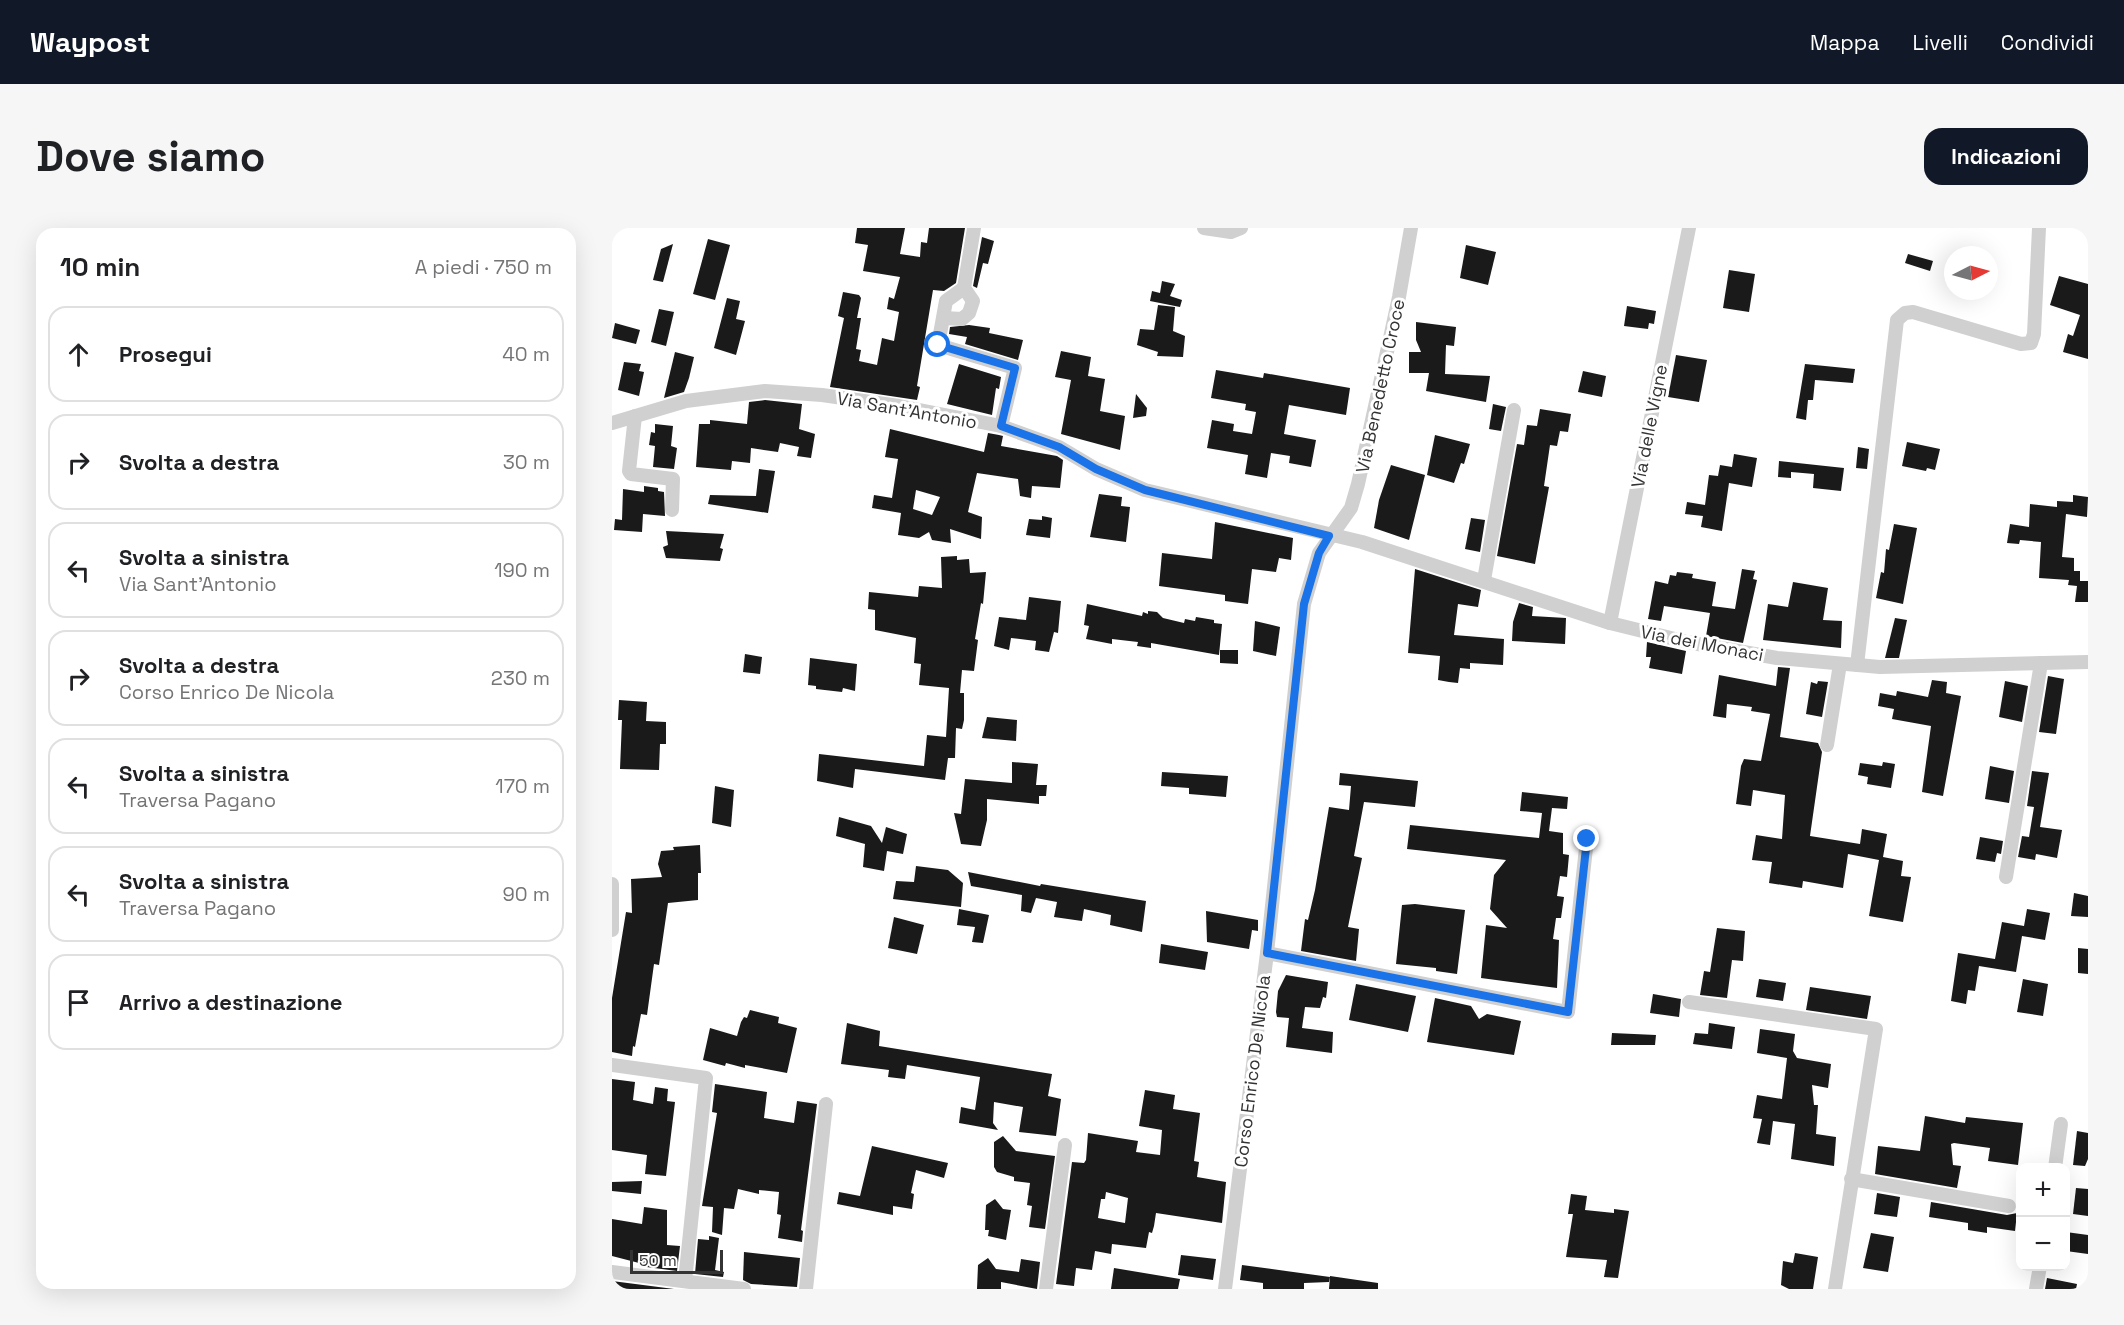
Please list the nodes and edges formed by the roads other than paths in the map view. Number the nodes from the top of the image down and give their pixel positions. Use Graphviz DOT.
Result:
graph roads {
  1 [pos="974,228"];
  2 [pos="1204,228"];
  3 [pos="1241,228"];
  4 [pos="1412,228"];
  5 [pos="1689,228"];
  6 [pos="2038,228"];
  7 [pos="964,288"];
  8 [pos="944,318"];
  9 [pos="1514,410"];
  10 [pos="635,416"];
  11 [pos="612,423"];
  12 [pos="1001,426"];
  13 [pos="672,510"];
  14 [pos="1329,536"];
  15 [pos="1484,580"];
  16 [pos="1610,623"];
  17 [pos="2088,662"];
  18 [pos="1840,663"];
  19 [pos="2037,663"];
  20 [pos="1857,665"];
  21 [pos="1827,745"];
  22 [pos="2010,811"];
  23 [pos="1587,839"];
  24 [pos="2006,877"];
  25 [pos="612,884"];
  26 [pos="612,930"];
  27 [pos="1267,953"];
  28 [pos="1689,1002"];
  29 [pos="612,1065"];
  30 [pos="826,1104"];
  31 [pos="2061,1124"];
  32 [pos="1065,1145"];
  33 [pos="2056,1163"];
  34 [pos="1851,1179"];
  35 [pos="2009,1206"];
  36 [pos="2039,1271"];
  37 [pos="612,1272"];
  38 [pos="630,1274"];
  39 [pos="684,1281"];
  40 [pos="628,1289"];
  41 [pos="744,1289"];
  42 [pos="806,1289"];
  43 [pos="1046,1289"];
  44 [pos="1225,1289"];
  45 [pos="1835,1289"];
  46 [pos="2036,1289"];
  1 -- 7 [label="street"];
  2 -- 3 [label="street"];
  4 -- 14 [label="street, Via Benedetto Croce"];
  5 -- 16 [label="street, Via delle Vigne"];
  6 -- 20 [label="street"];
  7 -- 8 [label="street"];
  7 -- 8 [label="street"];
  8 -- 12 [label="street"];
  9 -- 15 [label="street"];
  10 -- 11 [label="street, Via Sant'Antonio"];
  10 -- 12 [label="street, Via Sant'Antonio"];
  10 -- 13 [label="street"];
  12 -- 14 [label="street, Via Sant'Antonio"];
  14 -- 15 [label="street, Via dei Monaci"];
  14 -- 27 [label="street, Corso Enrico De Nicola"];
  15 -- 16 [label="street, Via dei Monaci"];
  16 -- 18 [label="street, Via dei Monaci"];
  17 -- 19 [label="street, Via dei Monaci"];
  18 -- 20 [label="street, Via dei Monaci"];
  18 -- 21 [label="street"];
  19 -- 20 [label="street, Via dei Monaci"];
  19 -- 22 [label="street"];
  19 -- 24 [label="street"];
  23 -- 27 [label="street"];
  25 -- 26 [label="street"];
  27 -- 44 [label="street, Corso Enrico De Nicola"];
  28 -- 34 [label="street"];
  29 -- 39 [label="street"];
  30 -- 42 [label="street"];
  31 -- 33 [label="street"];
  32 -- 43 [label="street"];
  34 -- 35 [label="street"];
  34 -- 45 [label="street"];
  36 -- 46 [label="street"];
  37 -- 38 [label="street"];
  38 -- 39 [label="street"];
  38 -- 40 [label="street"];
  39 -- 41 [label="street"];
}
